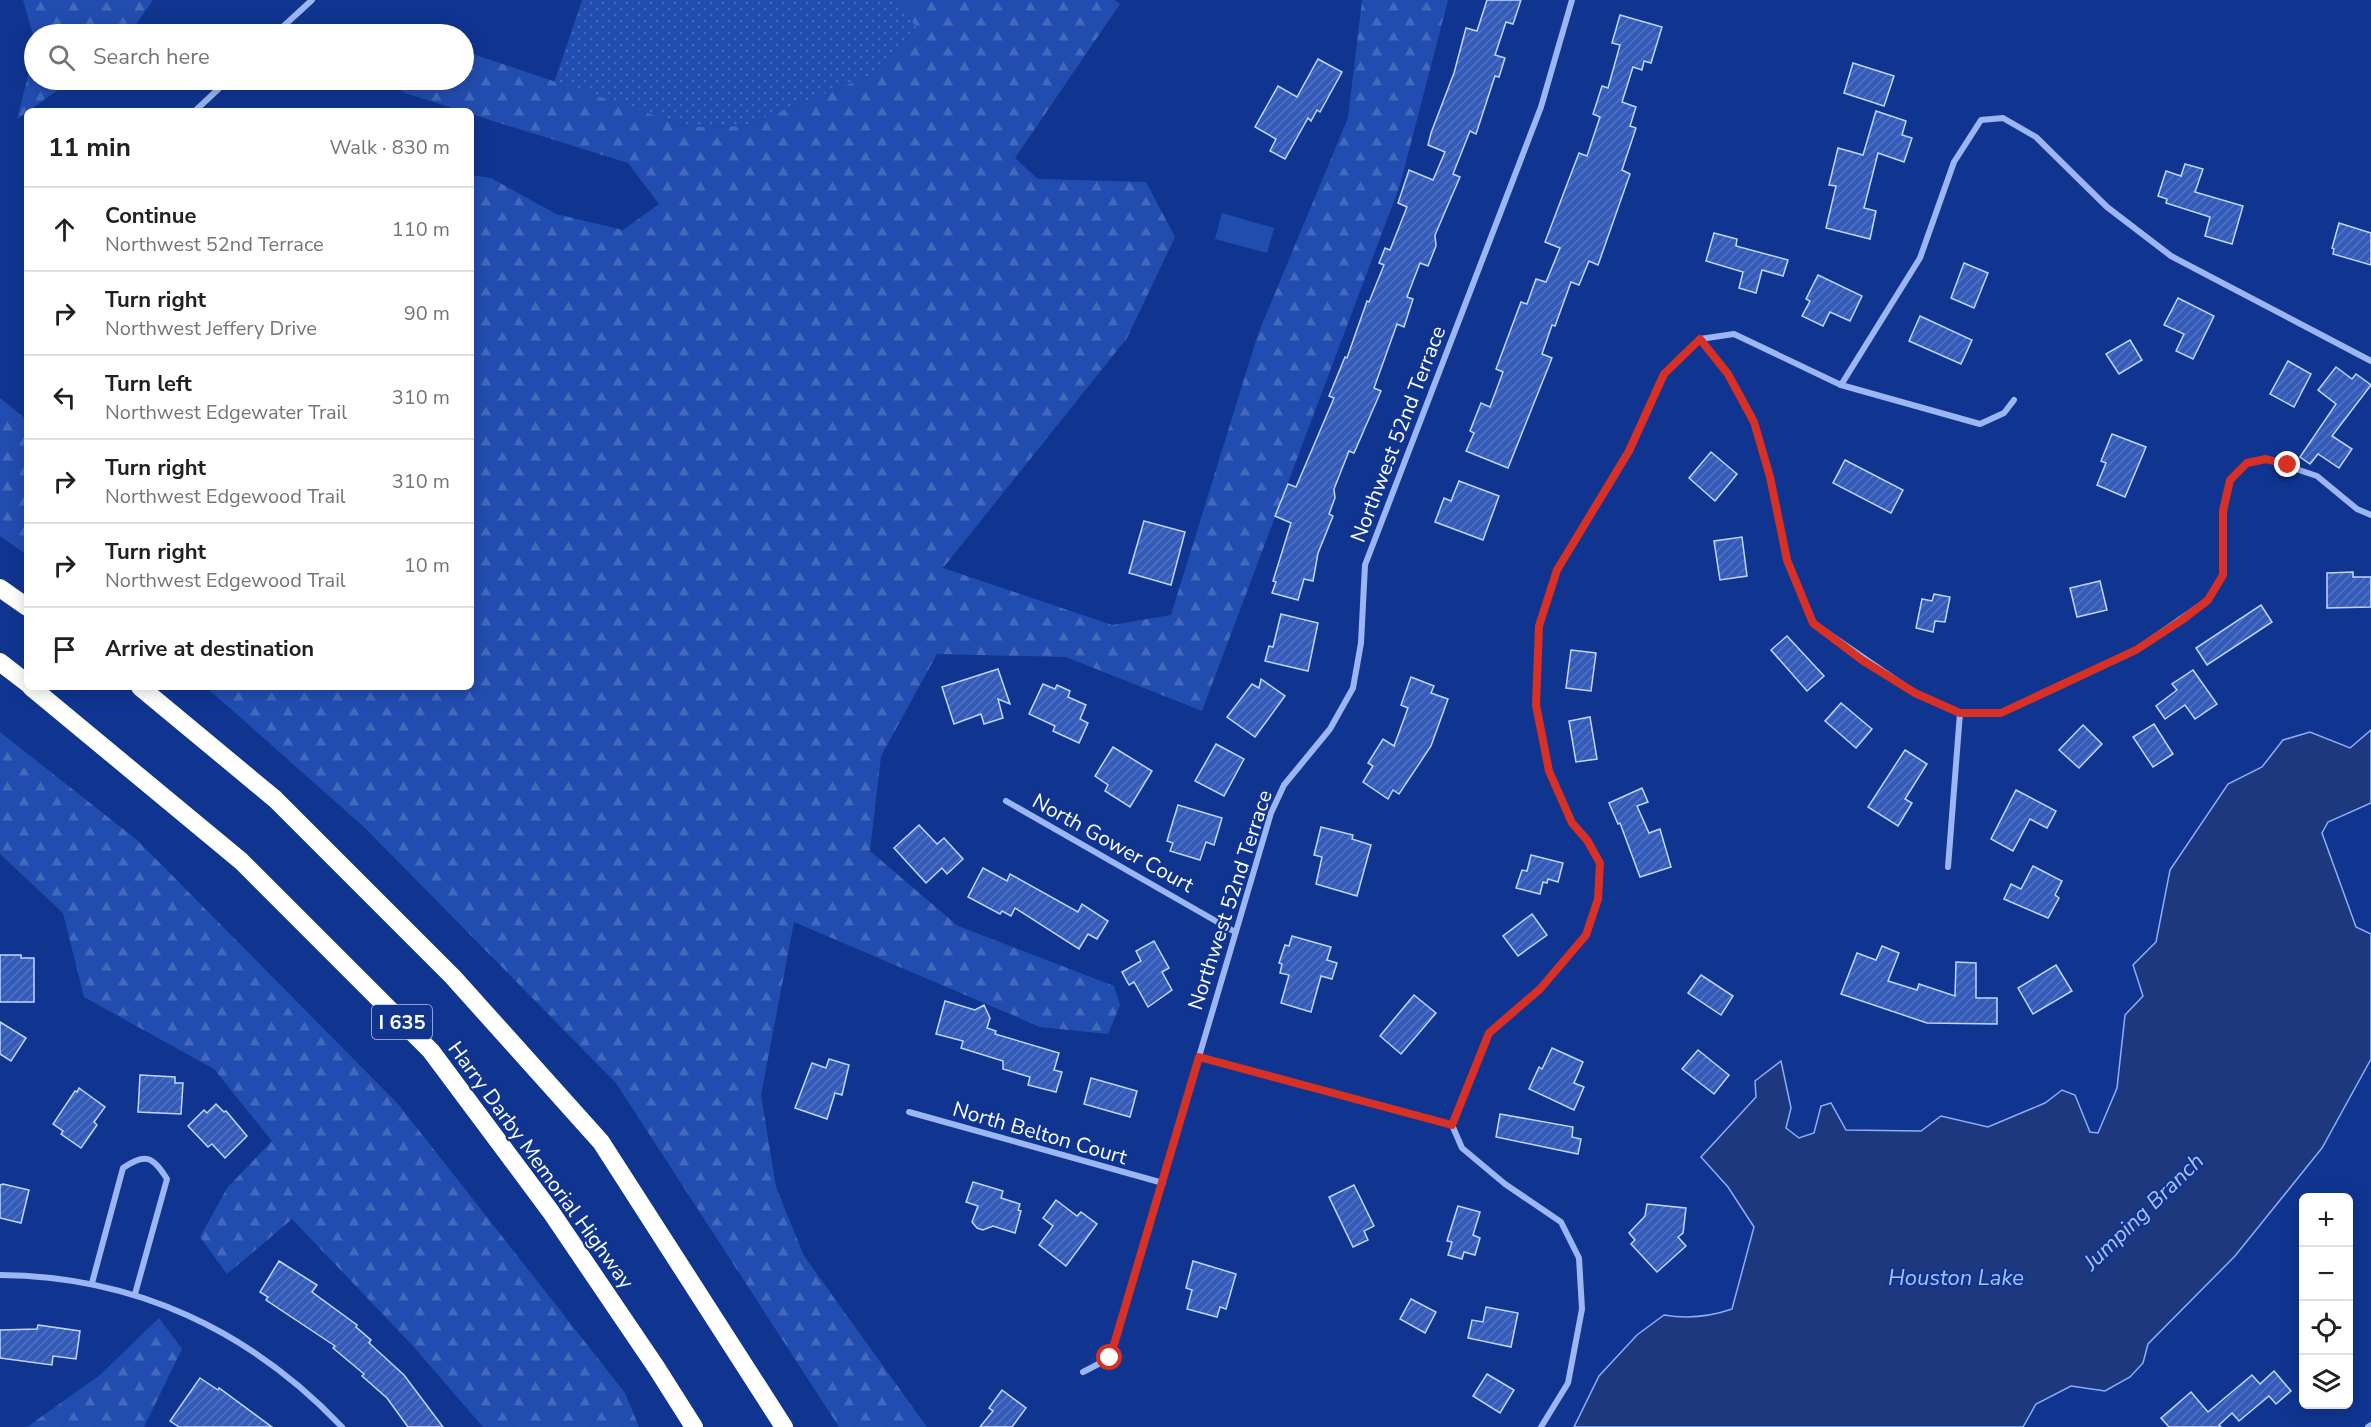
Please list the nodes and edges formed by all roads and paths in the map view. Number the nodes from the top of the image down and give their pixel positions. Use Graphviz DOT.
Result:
graph roads {
  1 [pos="312,0"];
  2 [pos="1572,0"];
  3 [pos="286,24"];
  4 [pos="217,90"];
  5 [pos="198,108"];
  6 [pos="1700,339"];
  7 [pos="2371,361"];
  8 [pos="1841,385"];
  9 [pos="2014,400"];
  10 [pos="2371,515"];
  11 [pos="0,588"];
  12 [pos="24,605"];
  13 [pos="0,662"];
  14 [pos="24,681"];
  15 [pos="35,690"];
  16 [pos="144,690"];
  17 [pos="1960,713"];
  18 [pos="1006,801"];
  19 [pos="1948,867"];
  20 [pos="1235,932"];
  21 [pos="1199,1057"];
  22 [pos="909,1112"];
  23 [pos="1452,1125"];
  24 [pos="1163,1183"];
  25 [pos="0,1275"];
  26 [pos="92,1283"];
  27 [pos="135,1294"];
  28 [pos="1083,1372"];
  29 [pos="342,1427"];
  30 [pos="694,1427"];
  31 [pos="784,1427"];
  32 [pos="1541,1427"];
  1 -- 3 [label="street"];
  2 -- 20 [label="street, Northwest 52nd Terrace"];
  4 -- 5 [label="street"];
  6 -- 8 [label="street"];
  6 -- 17 [label="street"];
  6 -- 23 [label="street"];
  7 -- 8 [label="street"];
  8 -- 9 [label="street"];
  10 -- 17 [label="street"];
  11 -- 12 [label="highway"];
  13 -- 14 [label="highway"];
  15 -- 30 [label="highway, Harry Darby Memorial Highway / I 635"];
  16 -- 31 [label="highway"];
  17 -- 19 [label="street"];
  18 -- 20 [label="street, North Gower Court"];
  20 -- 21 [label="street, Northwest 52nd Terrace"];
  21 -- 23 [label="street"];
  21 -- 24 [label="street, Northwest 52nd Terrace"];
  22 -- 24 [label="street, North Belton Court"];
  23 -- 32 [label="street"];
  24 -- 28 [label="street, Northwest 52nd Terrace"];
  25 -- 26 [label="street"];
  26 -- 27 [label="street"];
  26 -- 27 [label="street"];
  27 -- 29 [label="street"];
}
